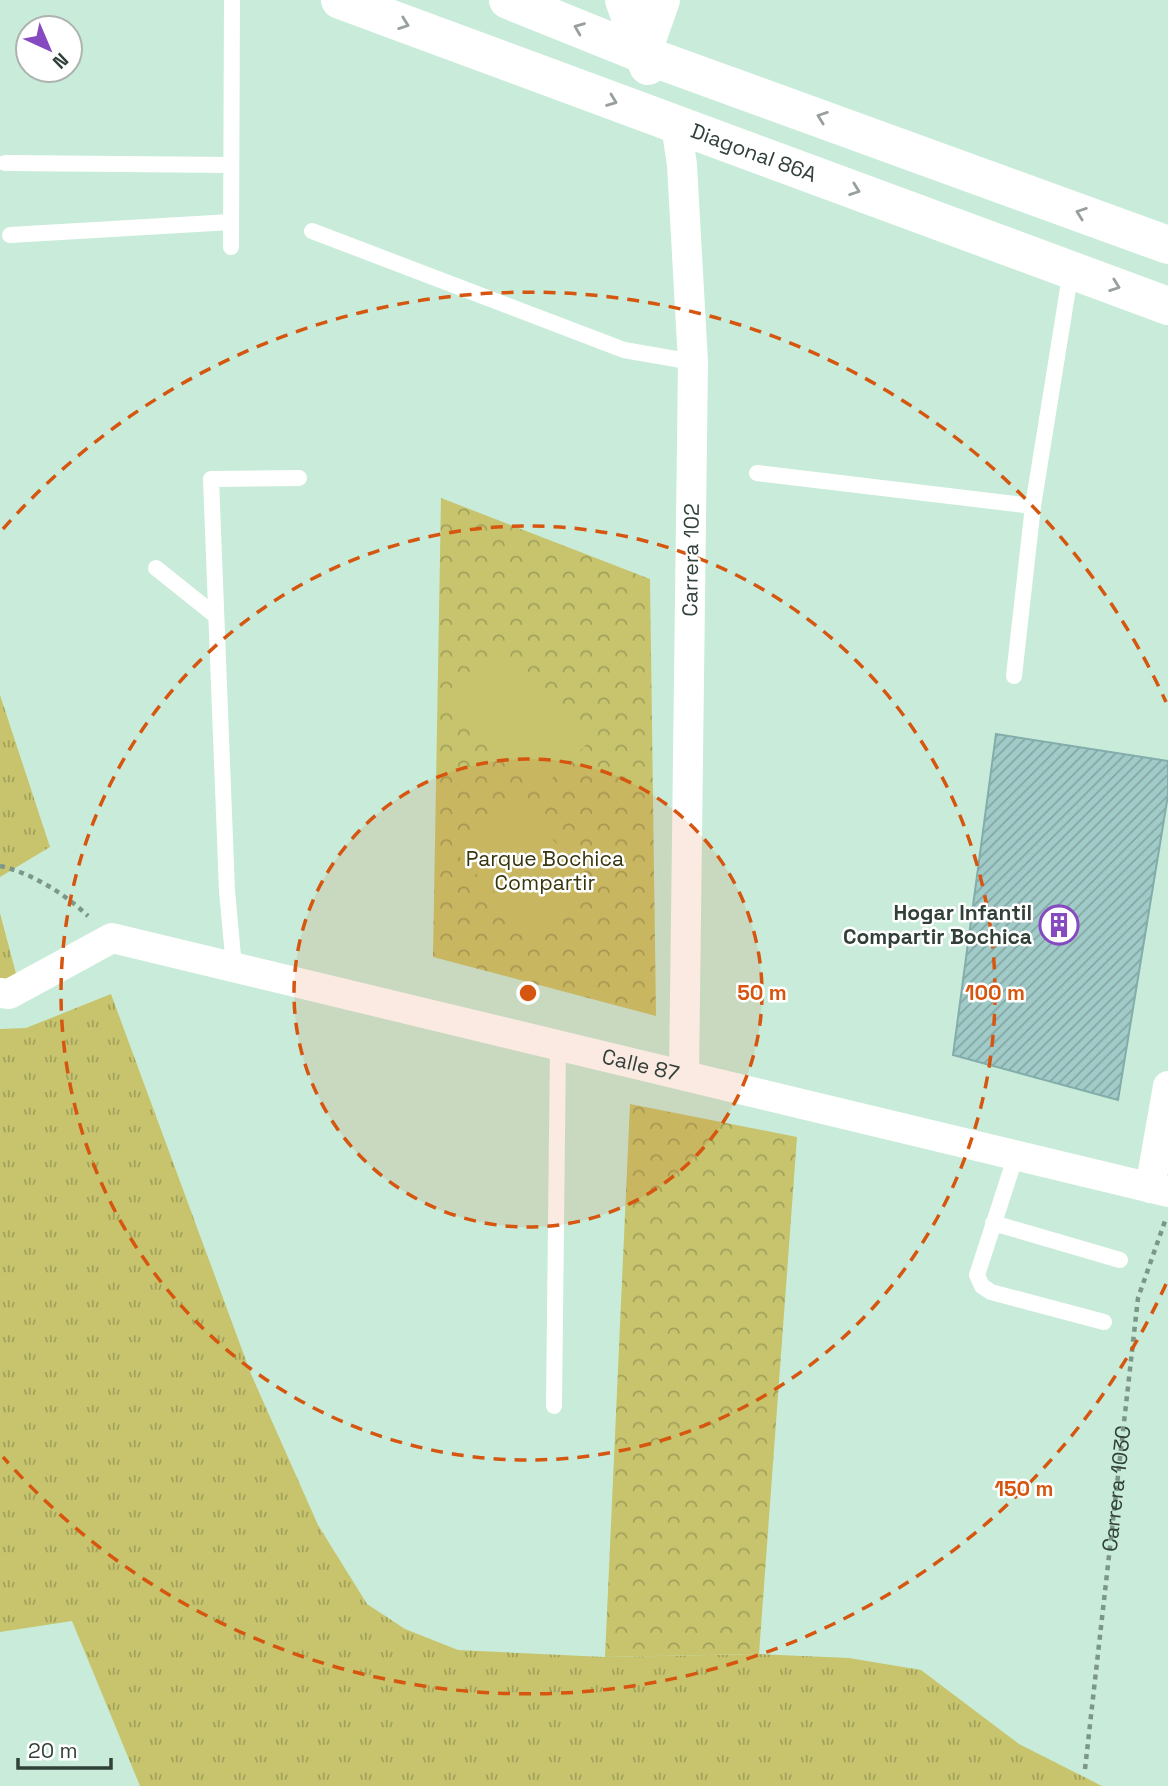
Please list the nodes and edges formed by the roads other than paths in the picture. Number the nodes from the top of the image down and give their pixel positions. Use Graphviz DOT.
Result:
graph roads {
  1 [pos="232,0"];
  2 [pos="340,0"];
  3 [pos="508,0"];
  4 [pos="624,0"];
  5 [pos="661,0"];
  6 [pos="642,54"];
  7 [pos="676,125"];
  8 [pos="5,163"];
  9 [pos="231,165"];
  10 [pos="231,222"];
  11 [pos="312,232"];
  12 [pos="10,235"];
  13 [pos="1168,245"];
  14 [pos="231,247"];
  15 [pos="1071,270"];
  16 [pos="1168,306"];
  17 [pos="693,362"];
  18 [pos="757,474"];
  19 [pos="299,478"];
  20 [pos="1033,506"];
  21 [pos="156,568"];
  22 [pos="216,616"];
  23 [pos="1014,676"];
  24 [pos="234,967"];
  25 [pos="0,993"];
  26 [pos="558,1045"];
  27 [pos="684,1075"];
  28 [pos="1168,1086"];
  29 [pos="1016,1155"];
  30 [pos="1159,1190"];
  31 [pos="993,1223"];
  32 [pos="1120,1260"];
  33 [pos="1104,1322"];
  34 [pos="554,1406"];
  1 -- 9 [label="lane"];
  2 -- 7 [label="street, Diagonal 86A, one-way"];
  6 -- 3 [label="street, one-way"];
  4 -- 6 [label="street, Carrera 102"];
  5 -- 6 [label="street"];
  6 -- 7 [label="street, Carrera 102"];
  13 -- 6 [label="street, one-way"];
  7 -- 15 [label="street, Diagonal 86A, one-way"];
  7 -- 17 [label="street, Carrera 102"];
  8 -- 9 [label="lane"];
  9 -- 10 [label="lane"];
  10 -- 12 [label="lane"];
  10 -- 14 [label="lane"];
  11 -- 17 [label="lane"];
  15 -- 16 [label="street, Diagonal 86A, one-way"];
  15 -- 20 [label="lane"];
  17 -- 27 [label="street, Carrera 102"];
  18 -- 20 [label="lane"];
  19 -- 22 [label="lane"];
  20 -- 23 [label="lane"];
  21 -- 22 [label="lane"];
  22 -- 24 [label="lane"];
  24 -- 25 [label="street, Calle 87"];
  24 -- 26 [label="street, Calle 87"];
  26 -- 27 [label="street, Calle 87"];
  26 -- 34 [label="lane"];
  27 -- 29 [label="street, Calle 87"];
  28 -- 30 [label="street"];
  29 -- 30 [label="street, Calle 87"];
  29 -- 31 [label="lane"];
  31 -- 32 [label="lane"];
  31 -- 33 [label="lane"];
}
